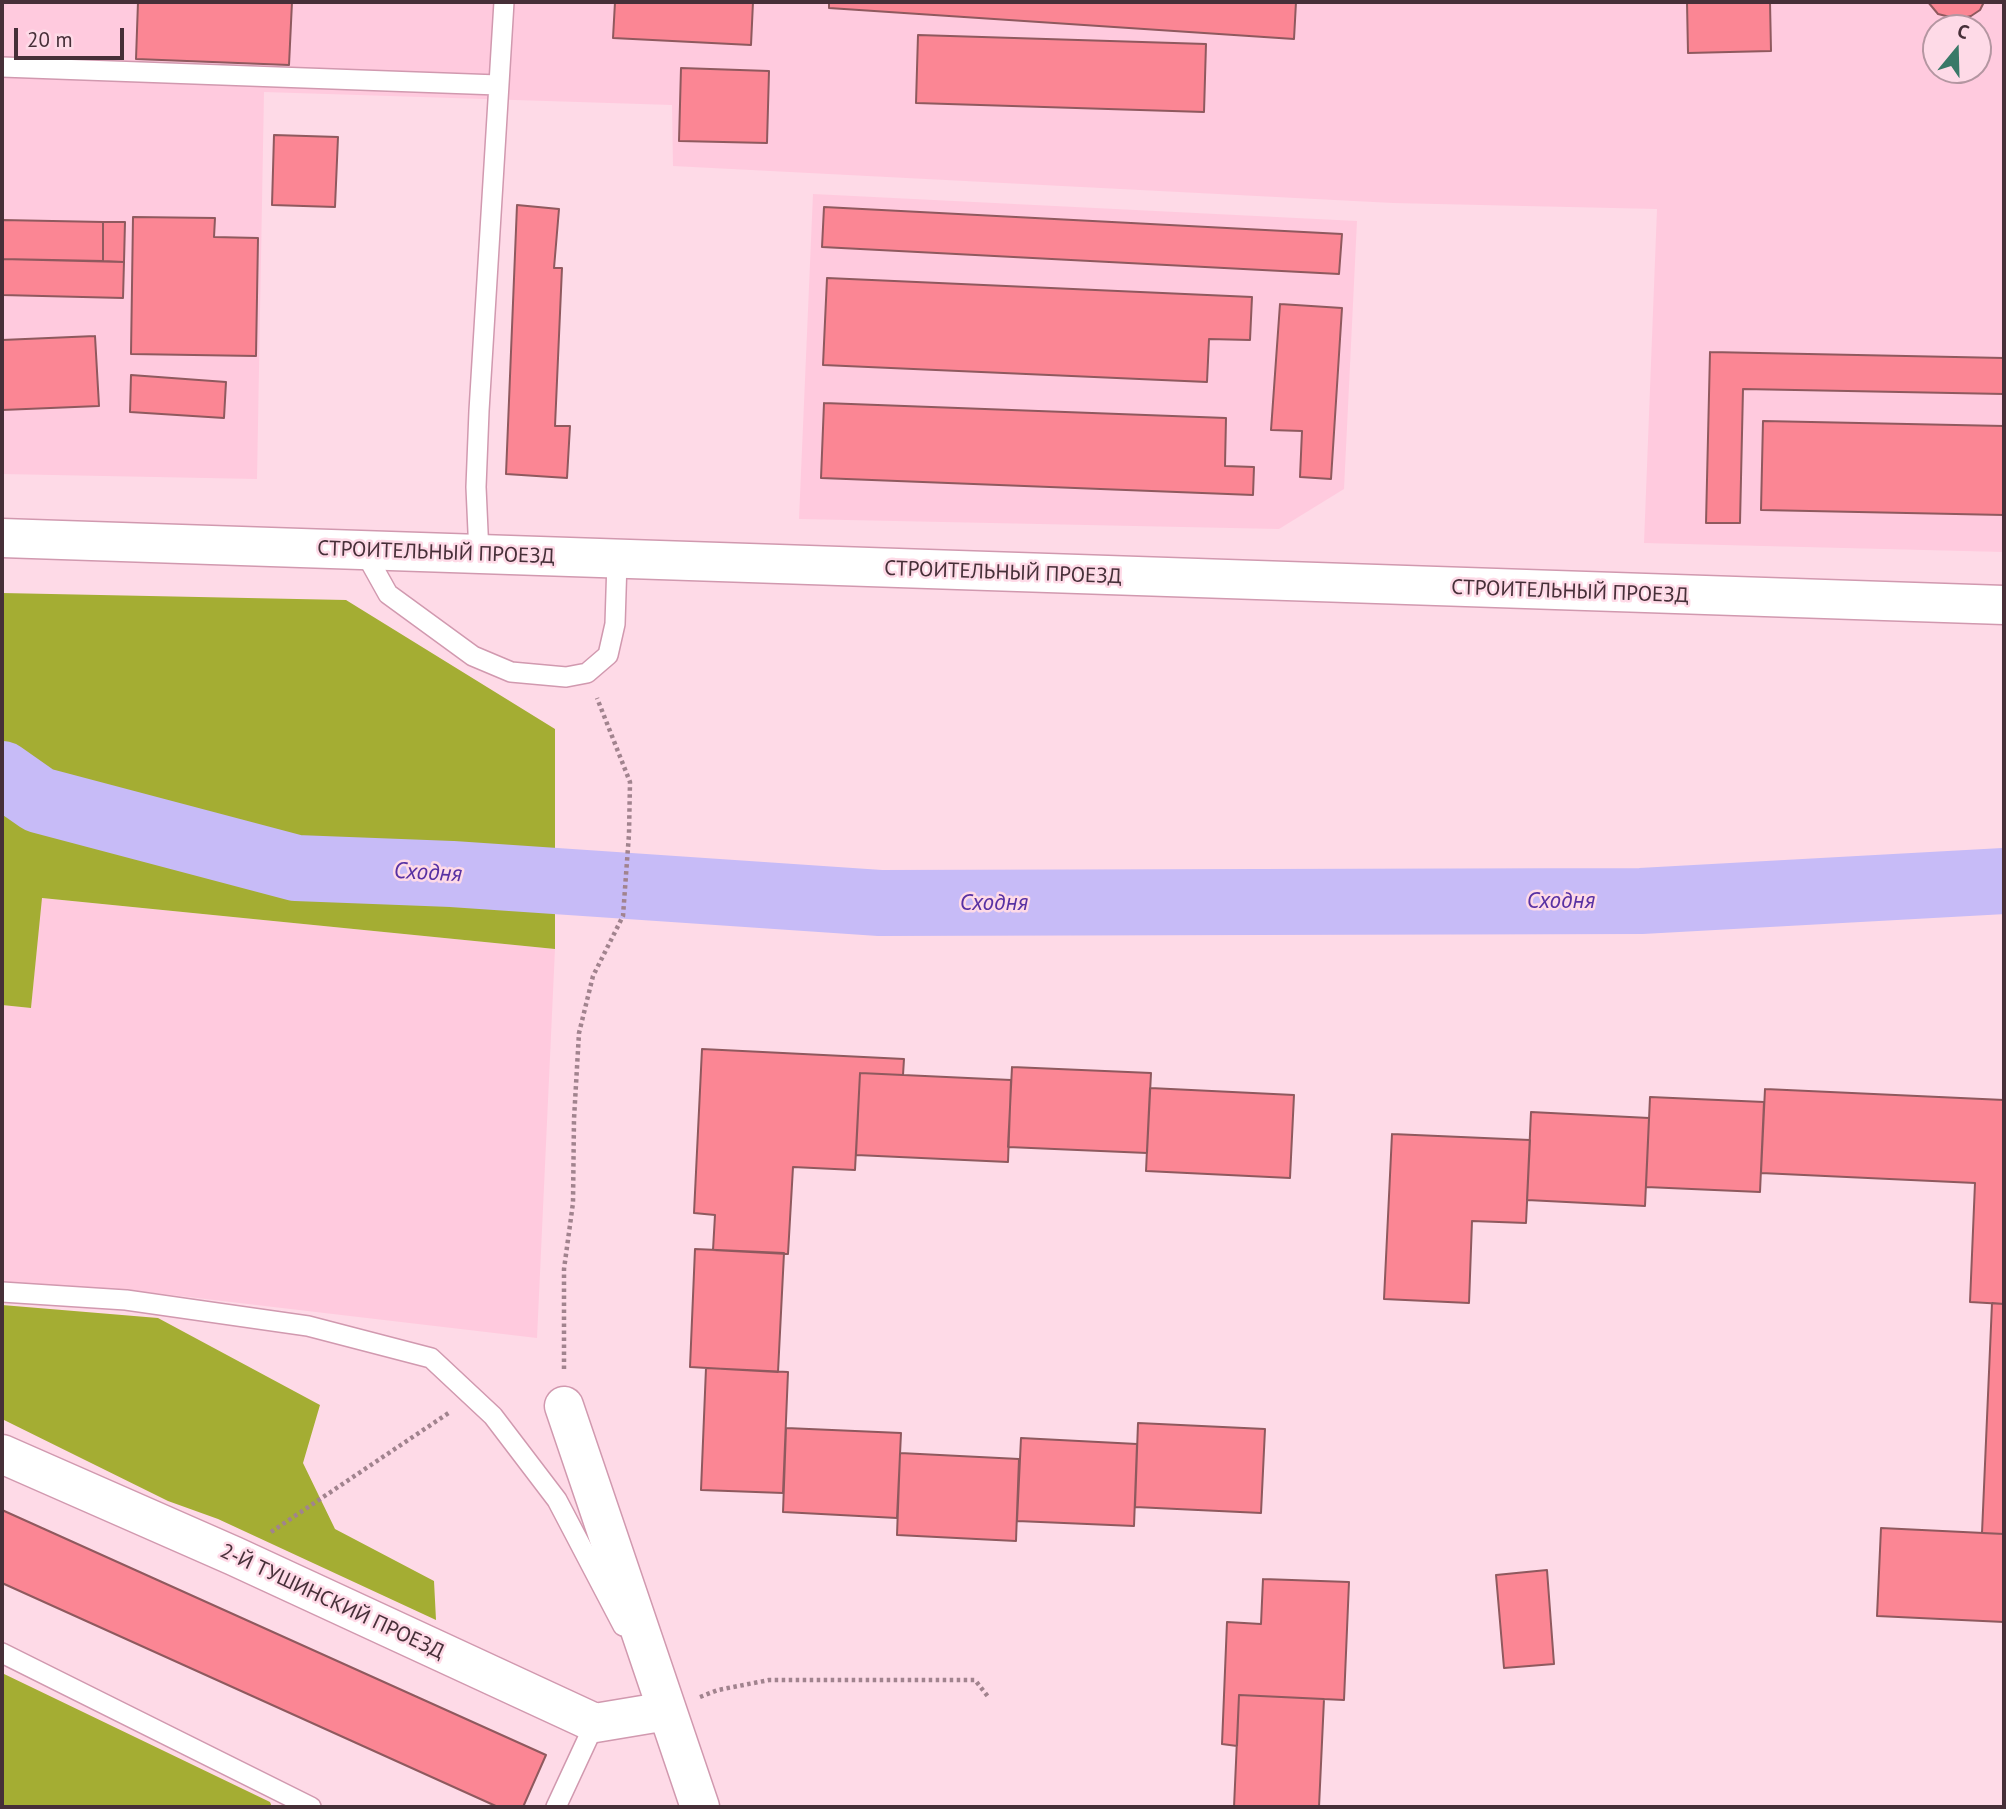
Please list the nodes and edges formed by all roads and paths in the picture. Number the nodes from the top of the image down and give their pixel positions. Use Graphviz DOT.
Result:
graph roads {
  1 [pos="503,2"];
  2 [pos="2,67"];
  3 [pos="498,85"];
  4 [pos="2,538"];
  5 [pos="364,551"];
  6 [pos="478,554"];
  7 [pos="617,561"];
  8 [pos="2004,606"];
  9 [pos="595,695"];
  10 [pos="2,1292"];
  11 [pos="472,1397"];
  12 [pos="564,1406"];
  13 [pos="2,1454"];
  14 [pos="234,1556"];
  15 [pos="2,1653"];
  16 [pos="989,1698"];
  17 [pos="667,1710"];
  18 [pos="595,1723"];
  19 [pos="311,1807"];
  20 [pos="556,1807"];
  21 [pos="699,1807"];
  1 -- 3 [label="lane"];
  2 -- 3 [label="lane"];
  3 -- 6 [label="lane"];
  4 -- 5 [label="street, СТРОИТЕЛЬНЫЙ ПРОЕЗД"];
  5 -- 6 [label="street, СТРОИТЕЛЬНЫЙ ПРОЕЗД"];
  5 -- 7 [label="lane"];
  6 -- 7 [label="street, СТРОИТЕЛЬНЫЙ ПРОЕЗД"];
  7 -- 8 [label="street, СТРОИТЕЛЬНЫЙ ПРОЕЗД"];
  9 -- 12 [label="path"];
  10 -- 11 [label="lane"];
  11 -- 14 [label="path"];
  11 -- 17 [label="lane"];
  12 -- 17 [label="street"];
  13 -- 14 [label="street, 2-Й ТУШИНСКИЙ ПРОЕЗД"];
  14 -- 18 [label="street, 2-Й ТУШИНСКИЙ ПРОЕЗД"];
  15 -- 19 [label="lane"];
  16 -- 17 [label="path"];
  17 -- 18 [label="street"];
  17 -- 21 [label="street"];
  18 -- 20 [label="lane"];
}
